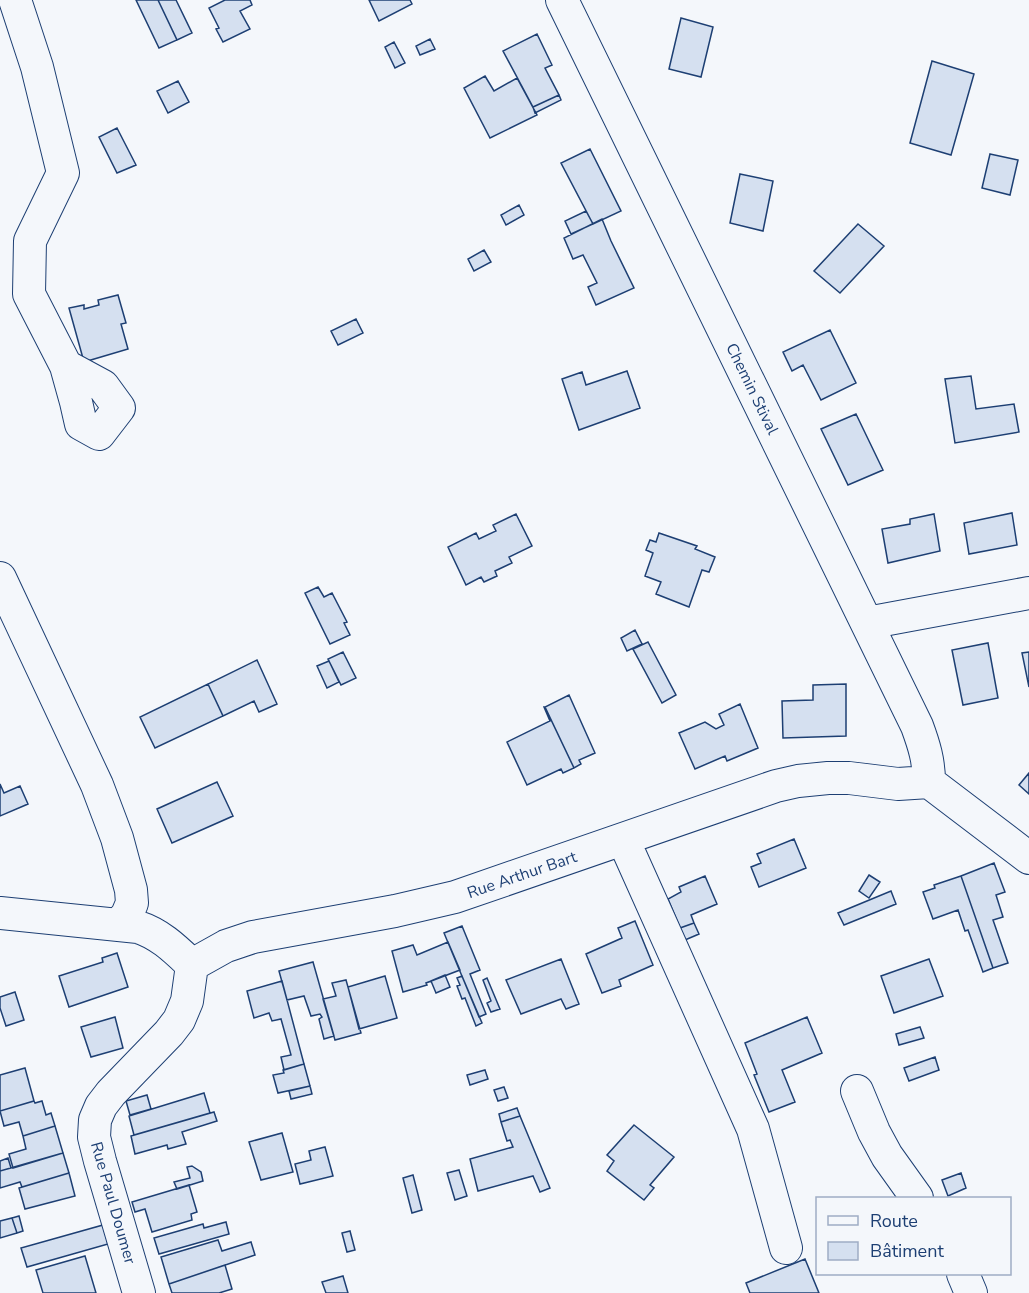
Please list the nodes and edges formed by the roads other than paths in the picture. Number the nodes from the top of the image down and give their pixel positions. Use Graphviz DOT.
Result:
graph roads {
  1 [pos="15,0"];
  2 [pos="562,0"];
  3 [pos="66,366"];
  4 [pos="0,578"];
  5 [pos="1029,594"];
  6 [pos="867,623"];
  7 [pos="929,782"];
  8 [pos="623,839"];
  9 [pos="1029,858"];
  10 [pos="0,913"];
  11 [pos="118,925"];
  12 [pos="192,965"];
  13 [pos="857,1091"];
  14 [pos="916,1197"];
  15 [pos="786,1248"];
  16 [pos="963,1275"];
  17 [pos="139,1293"];
  18 [pos="971,1293"];
  1 -- 3 [label="street"];
  2 -- 6 [label="street, Chemin Stival"];
  4 -- 11 [label="street"];
  5 -- 6 [label="street"];
  6 -- 7 [label="street, Chemin Stival"];
  7 -- 8 [label="street, Rue Arthur Bart"];
  7 -- 9 [label="street"];
  8 -- 12 [label="street, Rue Arthur Bart"];
  8 -- 15 [label="street"];
  10 -- 11 [label="street"];
  11 -- 12 [label="street"];
  12 -- 17 [label="street, Rue Paul Doumer"];
  13 -- 14 [label="street"];
  16 -- 18 [label="street"];
}
